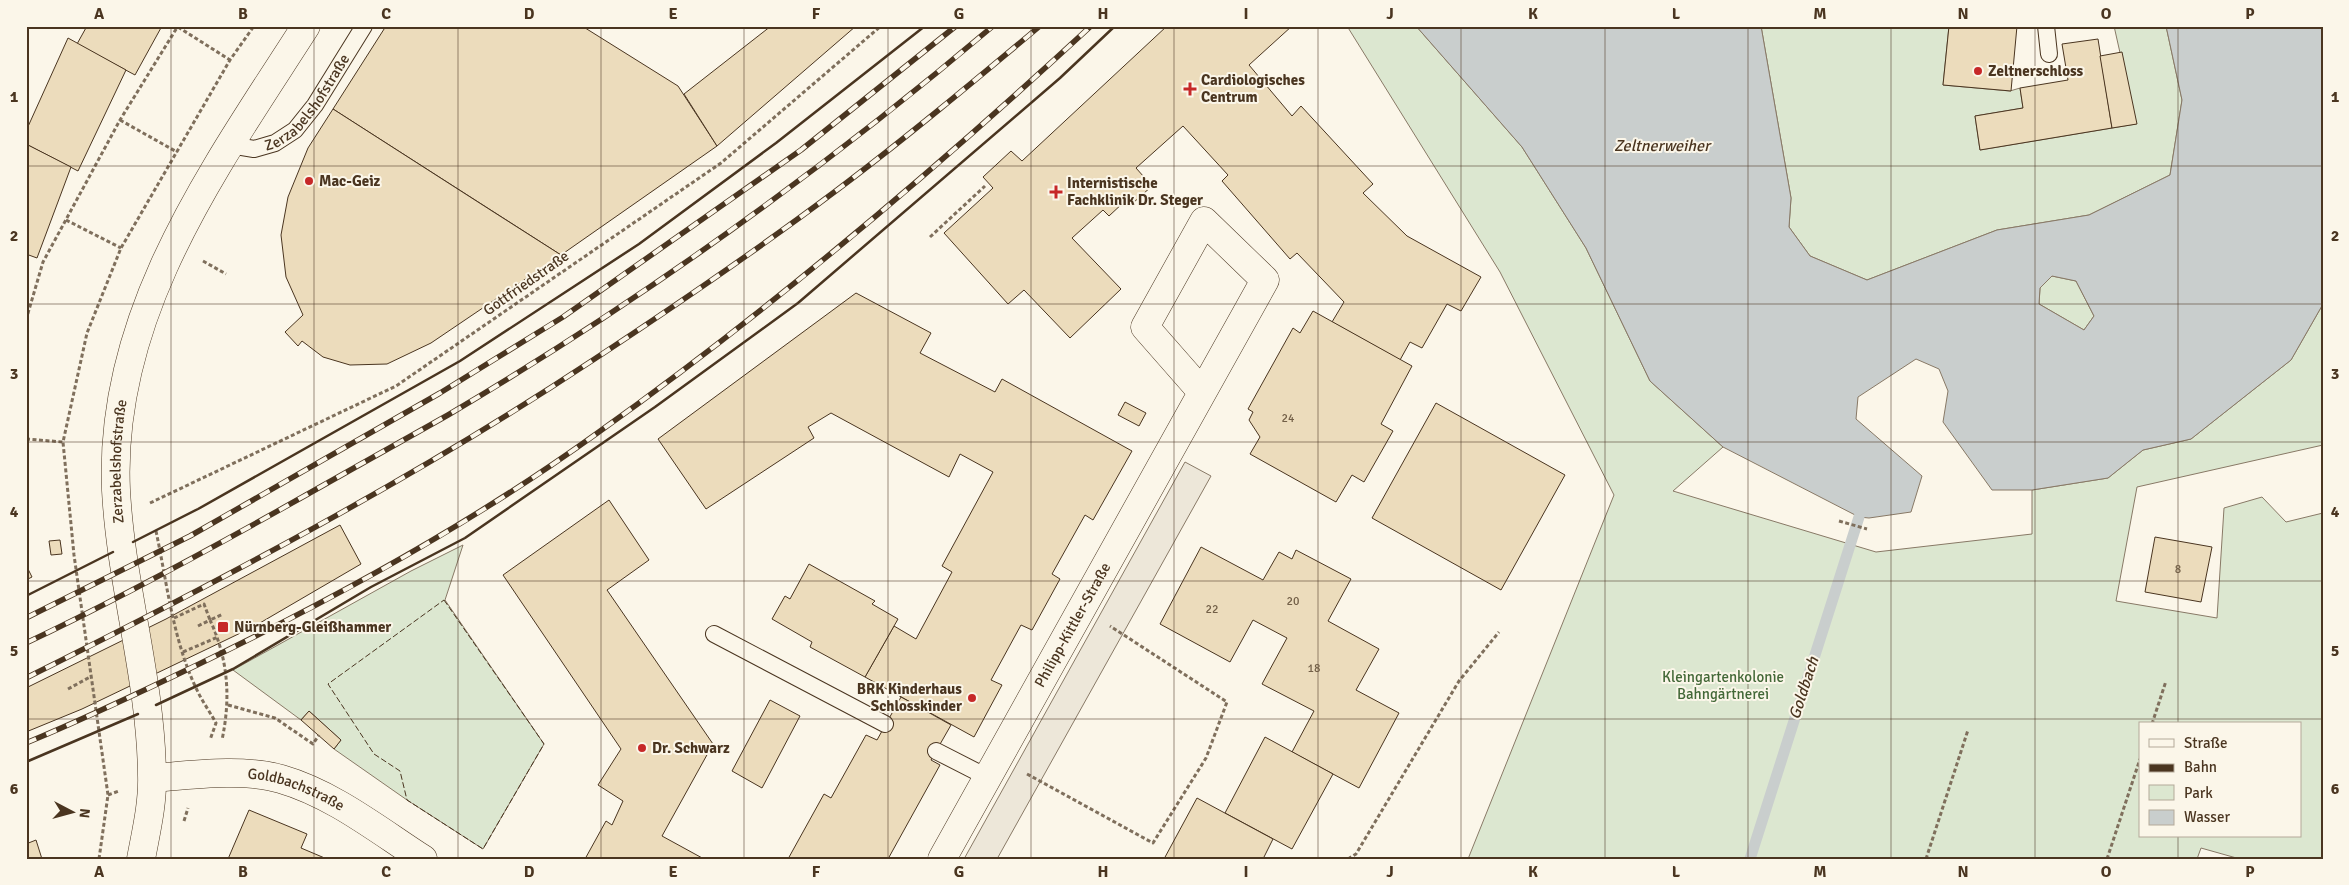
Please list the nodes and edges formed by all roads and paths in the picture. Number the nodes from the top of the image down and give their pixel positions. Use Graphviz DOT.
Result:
graph roads {
  1 [pos="306,26"];
  2 [pos="364,26"];
  3 [pos="881,26"];
  4 [pos="2046,26"];
  5 [pos="178,27"];
  6 [pos="2049,54"];
  7 [pos="230,60"];
  8 [pos="120,120"];
  9 [pos="230,145"];
  10 [pos="177,152"];
  11 [pos="985,186"];
  12 [pos="66,220"];
  13 [pos="930,238"];
  14 [pos="120,248"];
  15 [pos="197,257"];
  16 [pos="226,274"];
  17 [pos="26,320"];
  18 [pos="1202,392"];
  19 [pos="26,439"];
  20 [pos="63,442"];
  21 [pos="149,494"];
  22 [pos="150,503"];
  23 [pos="152,513"];
  24 [pos="1839,521"];
  25 [pos="154,522"];
  26 [pos="1867,529"];
  27 [pos="74,555"];
  28 [pos="1082,608"];
  29 [pos="223,614"];
  30 [pos="174,618"];
  31 [pos="210,620"];
  32 [pos="198,626"];
  33 [pos="1499,632"];
  34 [pos="714,634"];
  35 [pos="218,637"];
  36 [pos="183,652"];
  37 [pos="90,677"];
  38 [pos="2166,681"];
  39 [pos="68,690"];
  40 [pos="197,690"];
  41 [pos="228,706"];
  42 [pos="2153,722"];
  43 [pos="216,723"];
  44 [pos="885,724"];
  45 [pos="225,725"];
  46 [pos="1968,730"];
  47 [pos="319,735"];
  48 [pos="221,746"];
  49 [pos="936,751"];
  50 [pos="2139,762"];
  51 [pos="992,767"];
  52 [pos="152,778"];
  53 [pos="99,859"];
  54 [pos="141,859"];
  55 [pos="423,859"];
  56 [pos="942,859"];
  57 [pos="1348,859"];
  58 [pos="1926,859"];
  59 [pos="2107,859"];
  1 -- 9 [label="street, Zerzabelshofstraße"];
  2 -- 9 [label="lane, Zerzabelshofstraße"];
  3 -- 22 [label="path, Gottfriedstraße"];
  4 -- 6 [label="lane"];
  5 -- 7 [label="path"];
  5 -- 8 [label="path"];
  8 -- 10 [label="path"];
  8 -- 12 [label="path"];
  9 -- 52 [label="street, Zerzabelshofstraße"];
  11 -- 13 [label="path"];
  12 -- 14 [label="path"];
  12 -- 17 [label="path"];
  15 -- 16 [label="path"];
  18 -- 18 [label="street, Philipp-Kittler-Straße"];
  18 -- 28 [label="street, Philipp-Kittler-Straße"];
  19 -- 20 [label="path"];
  21 -- 22 [label="path"];
  22 -- 23 [label="path"];
  24 -- 26 [label="path"];
  25 -- 30 [label="path"];
  27 -- 37 [label="path"];
  28 -- 51 [label="street, Philipp-Kittler-Straße"];
  28 -- 51 [label="path"];
  29 -- 31 [label="path"];
  30 -- 31 [label="path"];
  30 -- 36 [label="path"];
  31 -- 32 [label="path"];
  31 -- 35 [label="path"];
  33 -- 57 [label="path"];
  34 -- 44 [label="lane"];
  35 -- 36 [label="path"];
  35 -- 41 [label="path"];
  36 -- 40 [label="path"];
  37 -- 39 [label="path"];
  37 -- 53 [label="path"];
  38 -- 42 [label="path"];
  41 -- 45 [label="path"];
  41 -- 47 [label="path"];
  43 -- 45 [label="path"];
  45 -- 48 [label="path"];
  46 -- 58 [label="path"];
  49 -- 51 [label="lane"];
  50 -- 59 [label="path"];
  51 -- 56 [label="street, Philipp-Kittler-Straße"];
  52 -- 54 [label="street, Zerzabelshofstraße"];
  52 -- 55 [label="street, Goldbachstraße"];
}
